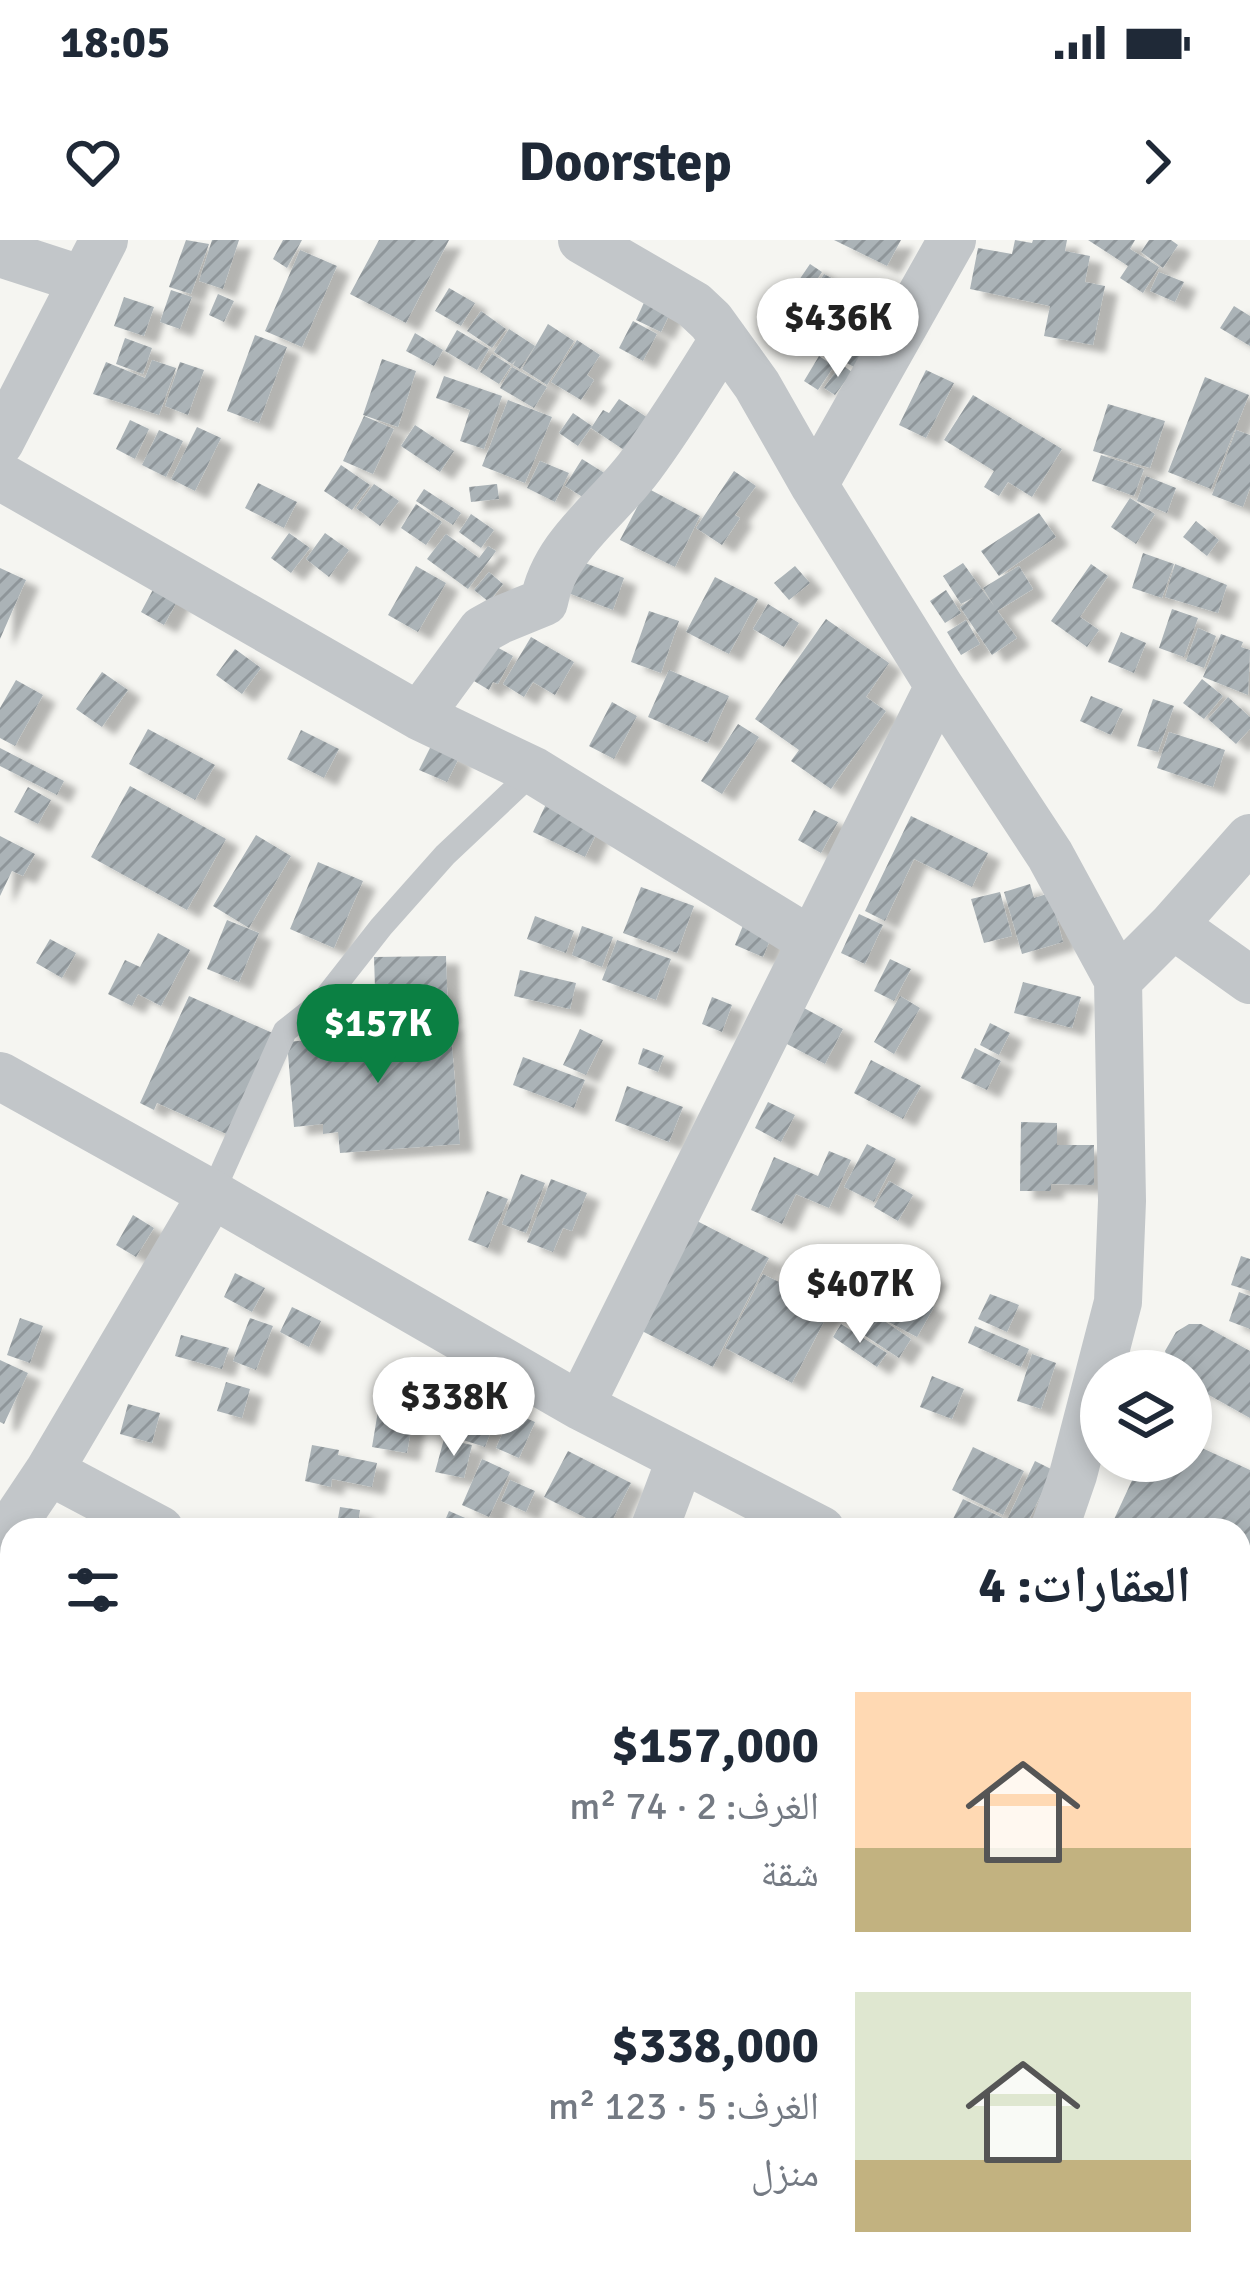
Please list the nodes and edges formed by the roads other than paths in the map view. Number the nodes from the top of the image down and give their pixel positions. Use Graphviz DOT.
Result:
graph roads {
  1 [pos="582,240"];
  2 [pos="952,240"];
  3 [pos="0,253"];
  4 [pos="93,260"];
  5 [pos="724,339"];
  6 [pos="0,442"];
  7 [pos="0,476"];
  8 [pos="814,485"];
  9 [pos="938,686"];
  10 [pos="419,716"];
  11 [pos="534,771"];
  12 [pos="1250,838"];
  13 [pos="1173,925"];
  14 [pos="811,941"];
  15 [pos="1118,980"];
  16 [pos="1250,980"];
  17 [pos="0,1076"];
  18 [pos="212,1194"];
  19 [pos="580,1406"];
  20 [pos="681,1458"];
  21 [pos="50,1471"];
  22 [pos="16,1518"];
  23 [pos="138,1518"];
  24 [pos="658,1518"];
  25 [pos="798,1518"];
  26 [pos="1058,1518"];
  1 -- 5 [label="street"];
  2 -- 8 [label="street"];
  3 -- 4 [label="street"];
  4 -- 6 [label="street"];
  5 -- 8 [label="street"];
  5 -- 10 [label="street"];
  7 -- 10 [label="street"];
  8 -- 9 [label="street"];
  9 -- 14 [label="street"];
  9 -- 15 [label="street"];
  10 -- 11 [label="street"];
  11 -- 14 [label="street"];
  11 -- 18 [label="lane"];
  12 -- 13 [label="street"];
  13 -- 15 [label="street"];
  13 -- 16 [label="street"];
  14 -- 19 [label="street"];
  15 -- 26 [label="street"];
  17 -- 18 [label="street"];
  18 -- 19 [label="street"];
  18 -- 21 [label="street"];
  19 -- 20 [label="street"];
  20 -- 24 [label="street"];
  20 -- 25 [label="street"];
  21 -- 22 [label="street"];
  21 -- 23 [label="street"];
}
